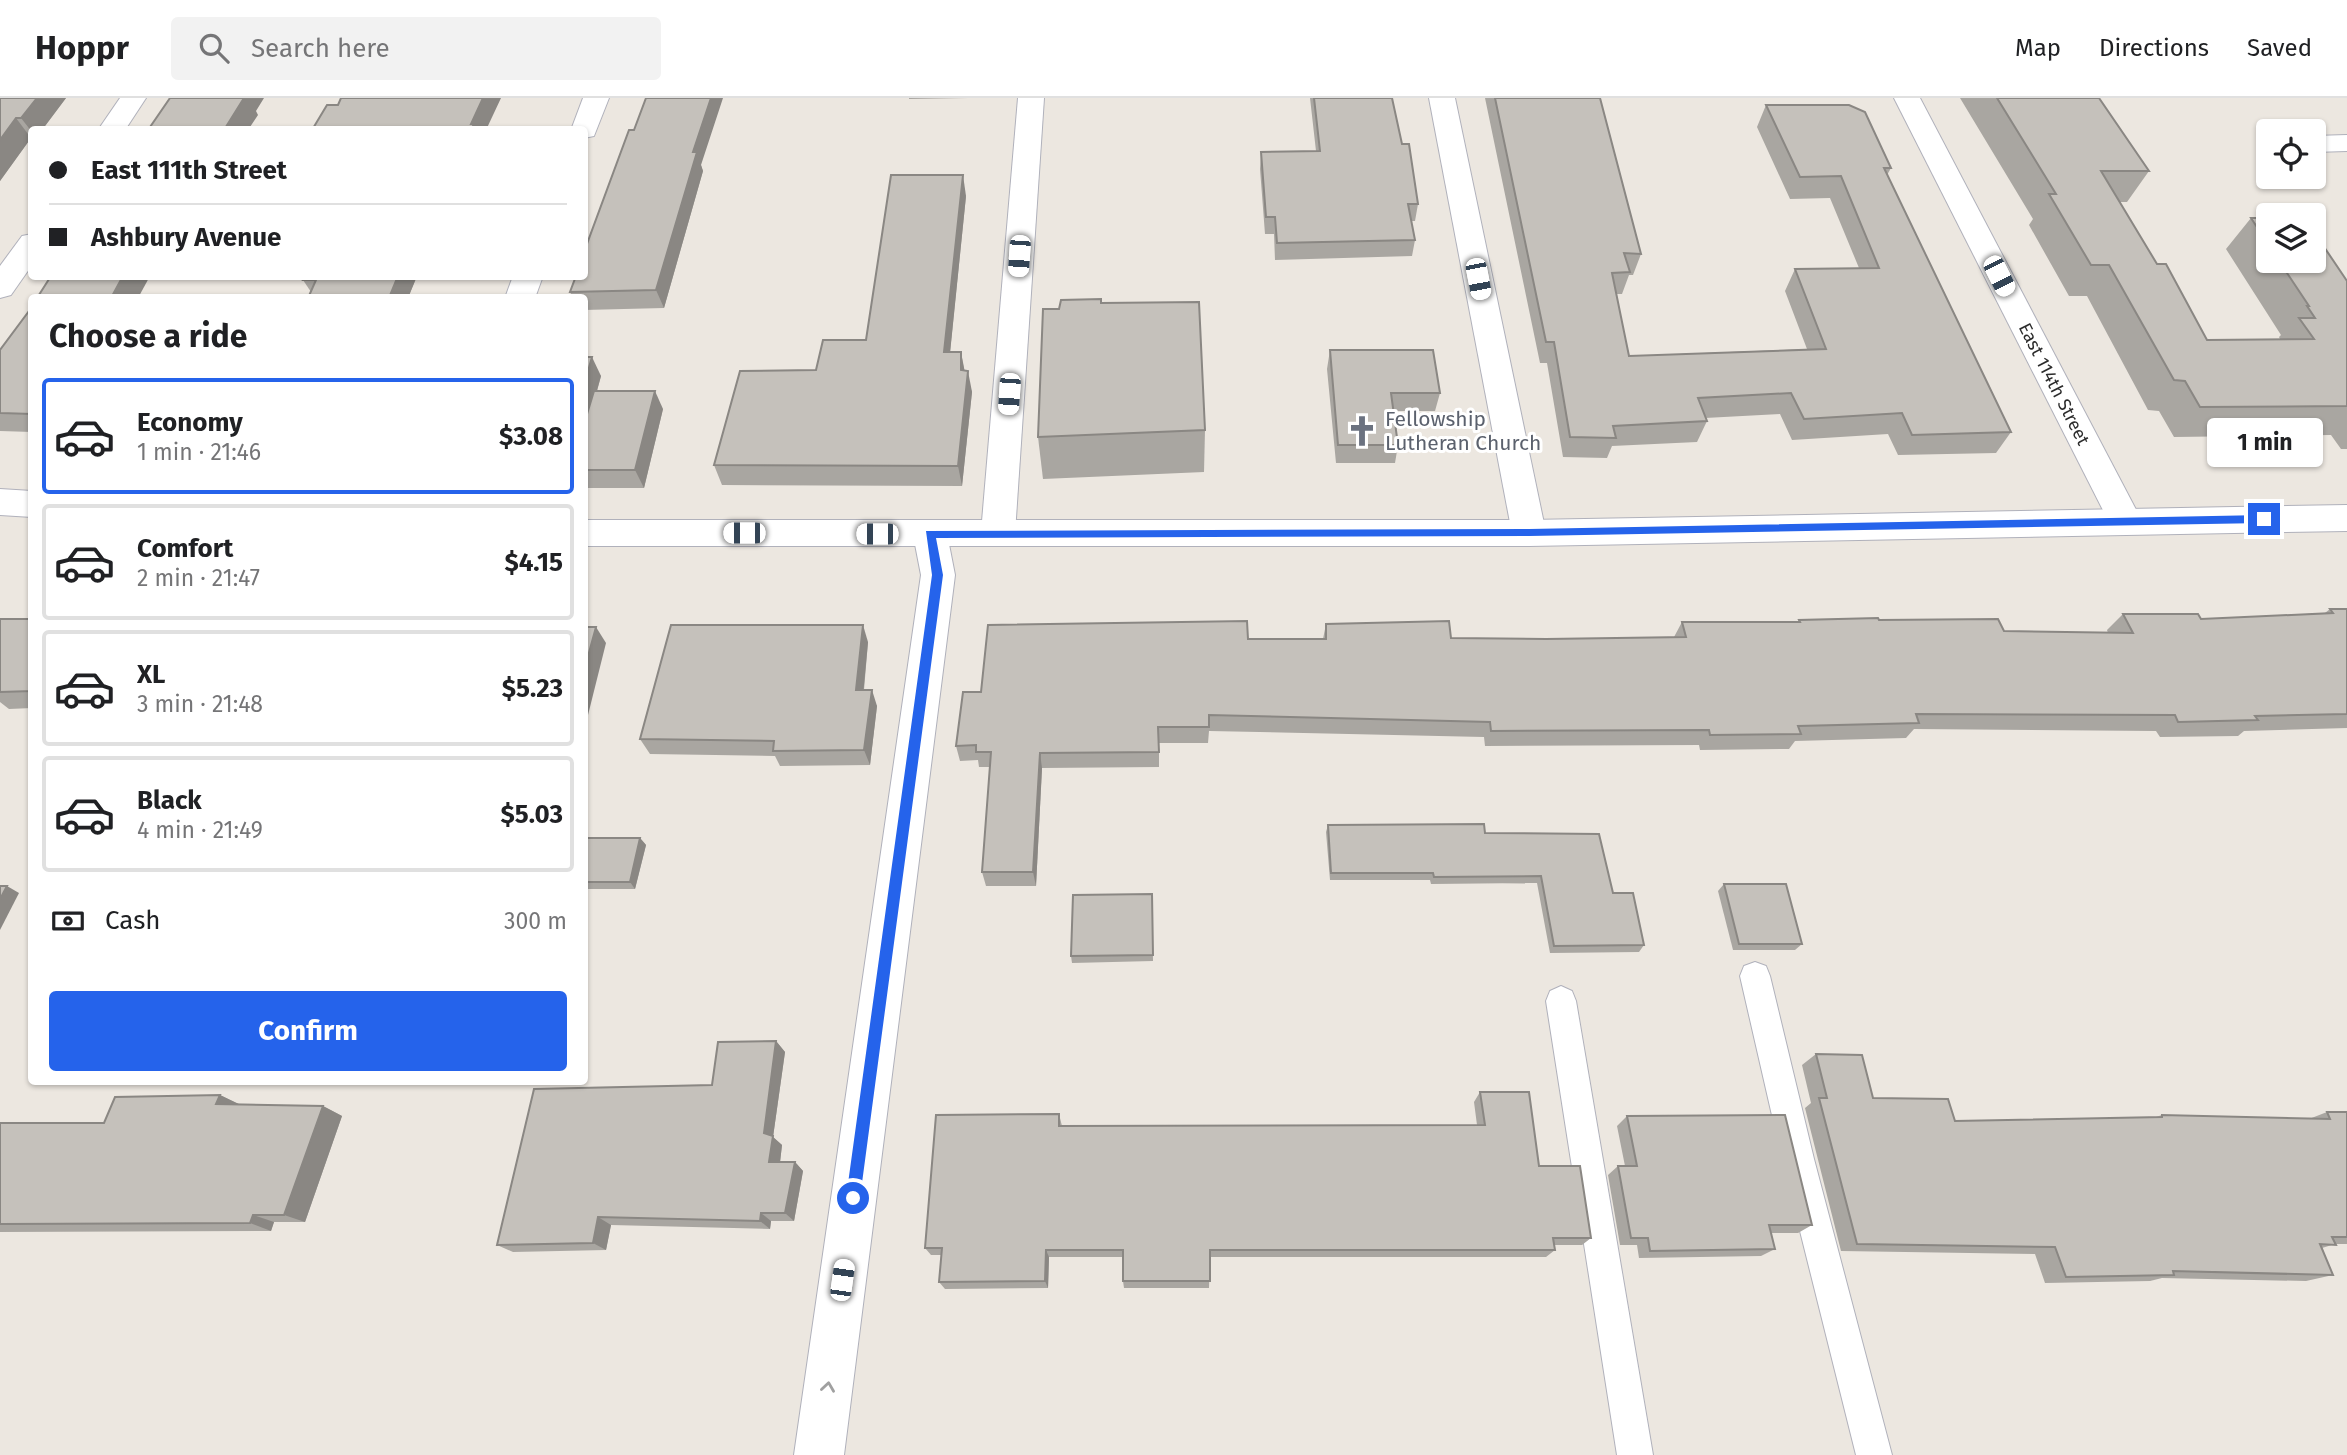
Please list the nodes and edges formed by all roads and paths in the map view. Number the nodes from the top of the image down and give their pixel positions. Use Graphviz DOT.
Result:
graph roads {
  1 [pos="133,98"];
  2 [pos="596,98"];
  3 [pos="1031,98"];
  4 [pos="1442,98"];
  5 [pos="1907,98"];
  6 [pos="114,126"];
  7 [pos="586,126"];
  8 [pos="2347,143"];
  9 [pos="2326,144"];
  10 [pos="28,249"];
  11 [pos="0,288"];
  12 [pos="0,502"];
  13 [pos="28,504"];
  14 [pos="2347,518"];
  15 [pos="2125,521"];
  16 [pos="588,533"];
  17 [pos="999,533"];
  18 [pos="1529,533"];
  19 [pos="930,534"];
  20 [pos="1755,975"];
  21 [pos="1561,1002"];
  22 [pos="819,1455"];
  23 [pos="1635,1455"];
  24 [pos="1874,1455"];
  1 -- 6 [label="street"];
  2 -- 7 [label="street"];
  3 -- 17 [label="street"];
  4 -- 18 [label="street"];
  5 -- 15 [label="street, East 114th Street"];
  8 -- 9 [label="street"];
  10 -- 11 [label="street"];
  12 -- 13 [label="street"];
  14 -- 15 [label="street"];
  15 -- 18 [label="street"];
  16 -- 19 [label="street"];
  17 -- 18 [label="street"];
  17 -- 19 [label="street"];
  22 -- 19 [label="street, one-way"];
  20 -- 24 [label="lane"];
  21 -- 23 [label="lane"];
}
